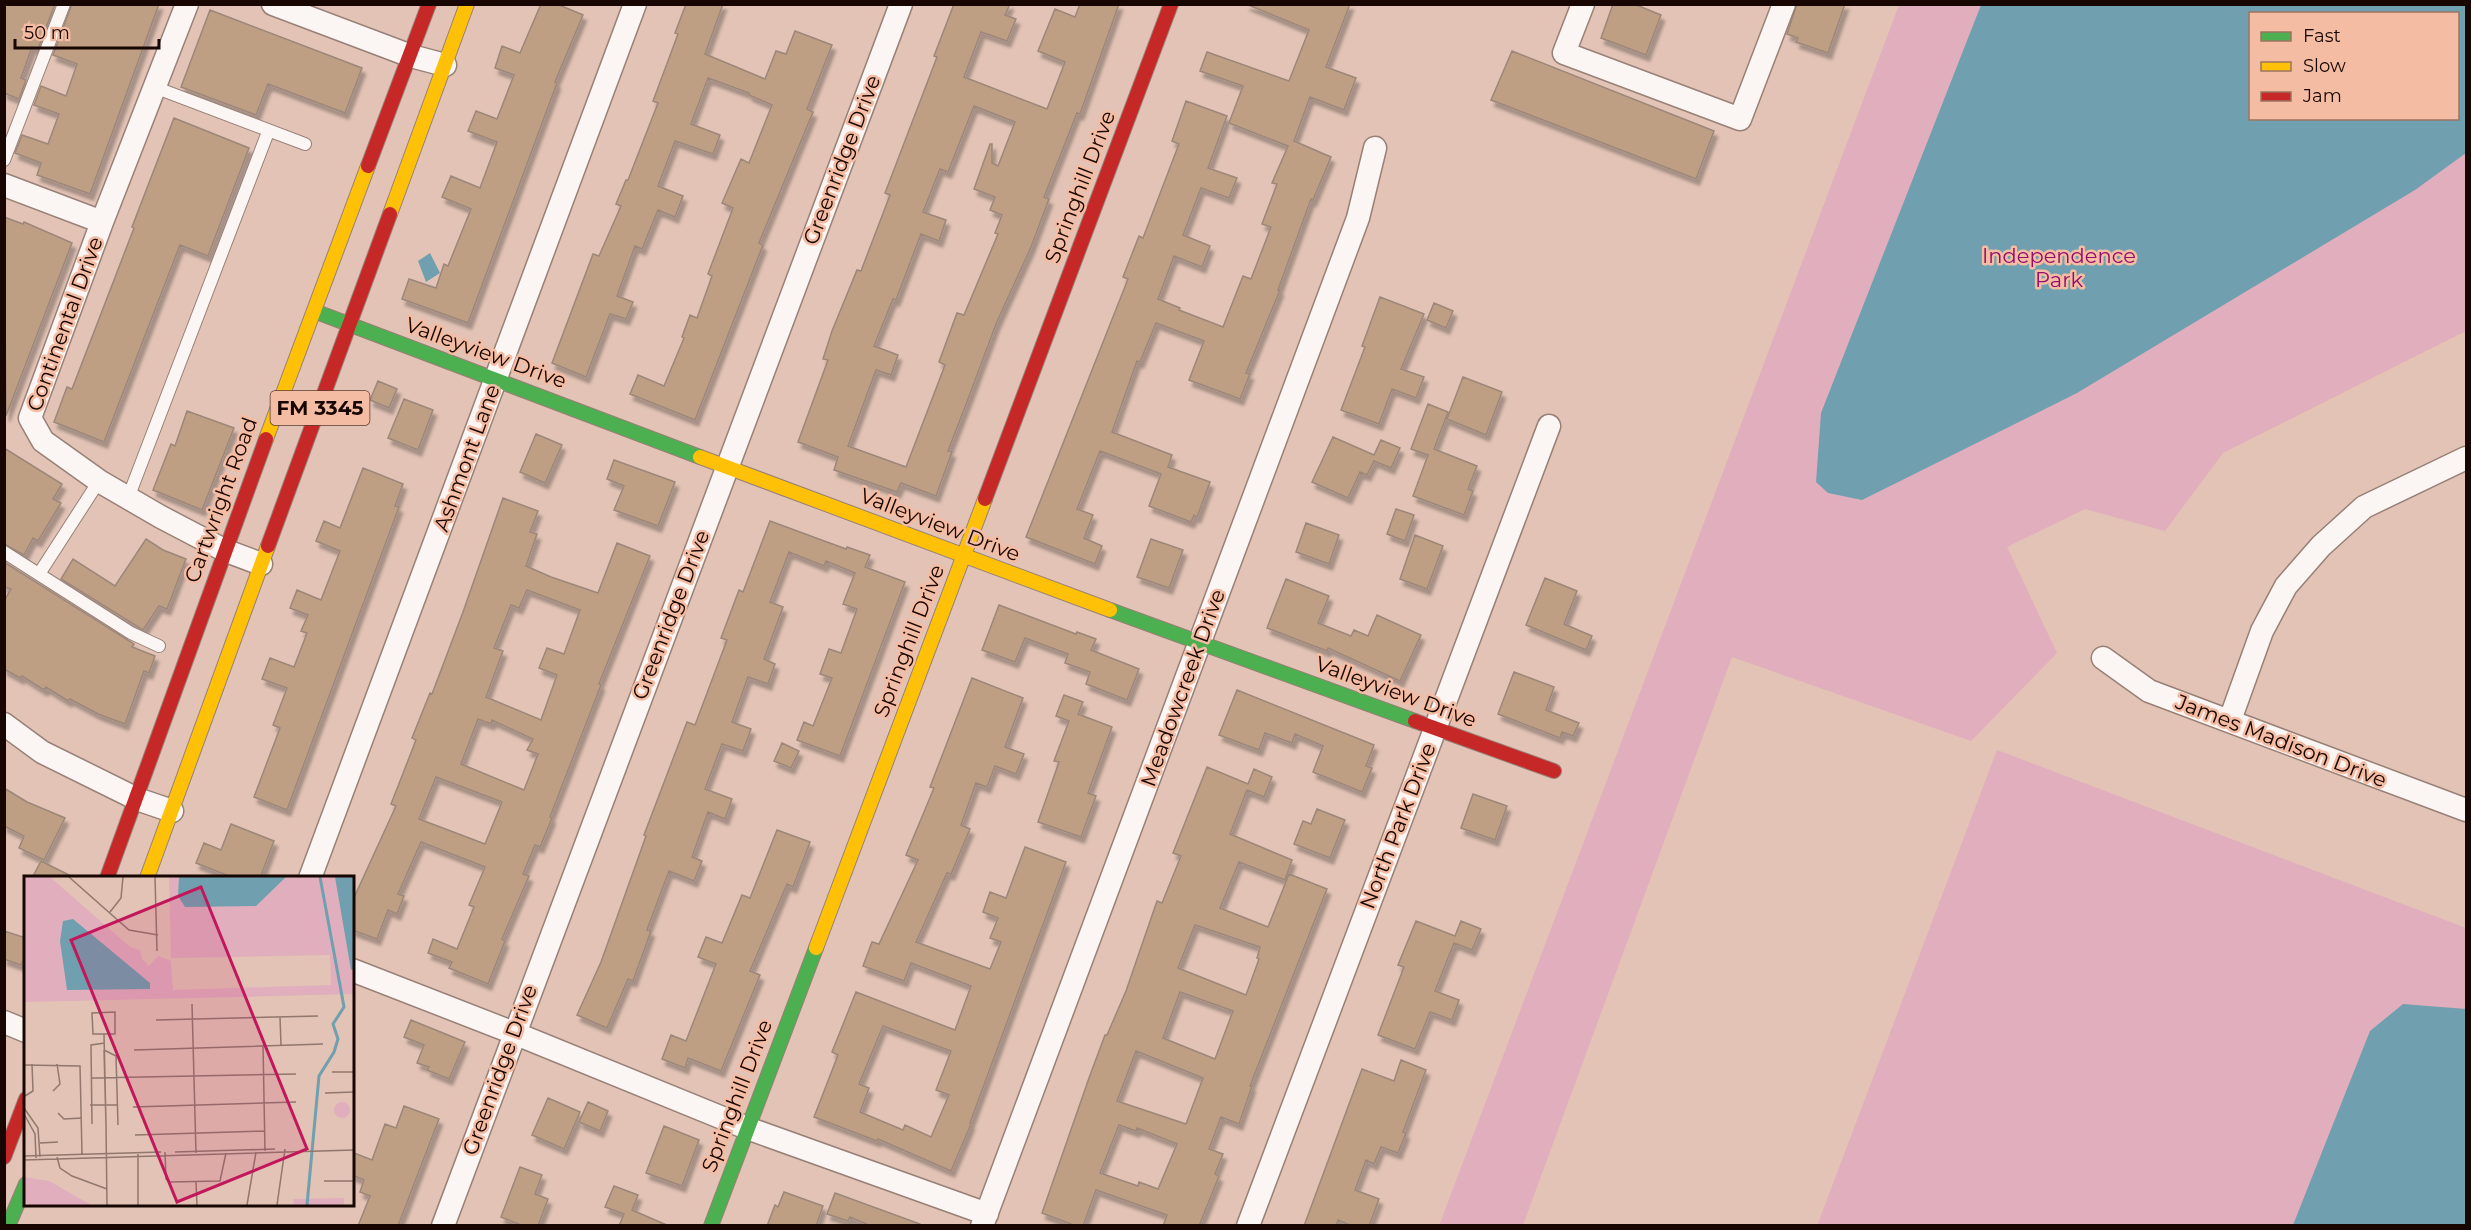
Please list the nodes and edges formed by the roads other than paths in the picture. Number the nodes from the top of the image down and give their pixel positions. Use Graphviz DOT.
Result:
graph roads {
  1 [pos="64,4"];
  2 [pos="187,4"];
  3 [pos="273,4"];
  4 [pos="429,4"];
  5 [pos="467,4"];
  6 [pos="635,4"];
  7 [pos="901,4"];
  8 [pos="1171,4"];
  9 [pos="1583,4"];
  10 [pos="1784,4"];
  11 [pos="314,12"];
  12 [pos="411,56"];
  13 [pos="444,65"];
  14 [pos="154,87"];
  15 [pos="268,132"];
  16 [pos="304,144"];
  17 [pos="1375,148"];
  18 [pos="4,160"];
  19 [pos="4,185"];
  20 [pos="102,222"];
  21 [pos="315,311"];
  22 [pos="351,326"];
  23 [pos="496,379"];
  24 [pos="1548,426"];
  25 [pos="2466,458"];
  26 [pos="726,466"];
  27 [pos="99,481"];
  28 [pos="128,498"];
  29 [pos="224,550"];
  30 [pos="4,552"];
  31 [pos="963,557"];
  32 [pos="261,564"];
  33 [pos="39,574"];
  34 [pos="1200,643"];
  35 [pos="159,646"];
  36 [pos="2103,658"];
  37 [pos="2230,720"];
  38 [pos="4,724"];
  39 [pos="1435,728"];
  40 [pos="1554,771"];
  41 [pos="137,799"];
  42 [pos="2466,810"];
  43 [pos="172,811"];
  44 [pos="108,876"];
  45 [pos="148,876"];
  46 [pos="311,876"];
  47 [pos="354,971"];
  48 [pos="4,1022"];
  49 [pos="24,1030"];
  50 [pos="514,1032"];
  51 [pos="24,1104"];
  52 [pos="747,1128"];
  53 [pos="4,1158"];
  54 [pos="24,1189"];
  55 [pos="985,1220"];
  56 [pos="8,1226"];
  57 [pos="443,1226"];
  58 [pos="711,1226"];
  59 [pos="1248,1226"];
  1 -- 18 [label="lane"];
  2 -- 14 [label="street, Continental Drive"];
  3 -- 11 [label="street"];
  4 -- 12 [label="street, Cartwright Road / FM 3345"];
  5 -- 13 [label="street, FM 3345"];
  6 -- 23 [label="street, Ashmont Lane"];
  7 -- 26 [label="street, Greenridge Drive"];
  8 -- 31 [label="street, Springhill Drive"];
  9 -- 10 [label="street"];
  11 -- 12 [label="street"];
  12 -- 13 [label="street"];
  12 -- 21 [label="street, Cartwright Road / FM 3345"];
  13 -- 22 [label="street, FM 3345"];
  14 -- 15 [label="lane"];
  14 -- 20 [label="street, Continental Drive"];
  15 -- 16 [label="lane"];
  15 -- 28 [label="lane"];
  17 -- 34 [label="street, Meadowcreek Drive"];
  19 -- 20 [label="street"];
  20 -- 27 [label="street, Continental Drive"];
  21 -- 22 [label="street, Valleyview Drive"];
  21 -- 29 [label="street, Cartwright Road / FM 3345"];
  22 -- 23 [label="street, Valleyview Drive"];
  22 -- 32 [label="street, FM 3345"];
  23 -- 26 [label="street, Valleyview Drive"];
  23 -- 46 [label="street, Ashmont Lane"];
  24 -- 39 [label="street, North Park Drive"];
  25 -- 37 [label="street"];
  26 -- 31 [label="street, Valleyview Drive"];
  26 -- 50 [label="street, Greenridge Drive"];
  27 -- 28 [label="street, Continental Drive"];
  27 -- 33 [label="lane"];
  28 -- 29 [label="street, Continental Drive"];
  29 -- 32 [label="street, Continental Drive"];
  29 -- 41 [label="street, Cartwright Road / FM 3345"];
  30 -- 33 [label="lane"];
  31 -- 34 [label="street, Valleyview Drive"];
  31 -- 52 [label="street, Springhill Drive"];
  32 -- 43 [label="street, FM 3345"];
  33 -- 35 [label="lane"];
  34 -- 39 [label="street, Valleyview Drive"];
  34 -- 55 [label="street, Meadowcreek Drive"];
  36 -- 37 [label="street, James Madison Drive"];
  37 -- 42 [label="street, James Madison Drive"];
  38 -- 41 [label="street"];
  39 -- 40 [label="street, Valleyview Drive"];
  39 -- 59 [label="street, North Park Drive"];
  41 -- 43 [label="street"];
  41 -- 44 [label="street, Cartwright Road / FM 3345"];
  43 -- 45 [label="street, FM 3345"];
  47 -- 50 [label="street"];
  48 -- 49 [label="street"];
  50 -- 52 [label="street"];
  50 -- 57 [label="street, Greenridge Drive"];
  51 -- 53 [label="street"];
  52 -- 55 [label="street"];
  52 -- 58 [label="street, Springhill Drive"];
  54 -- 56 [label="street"];
}
